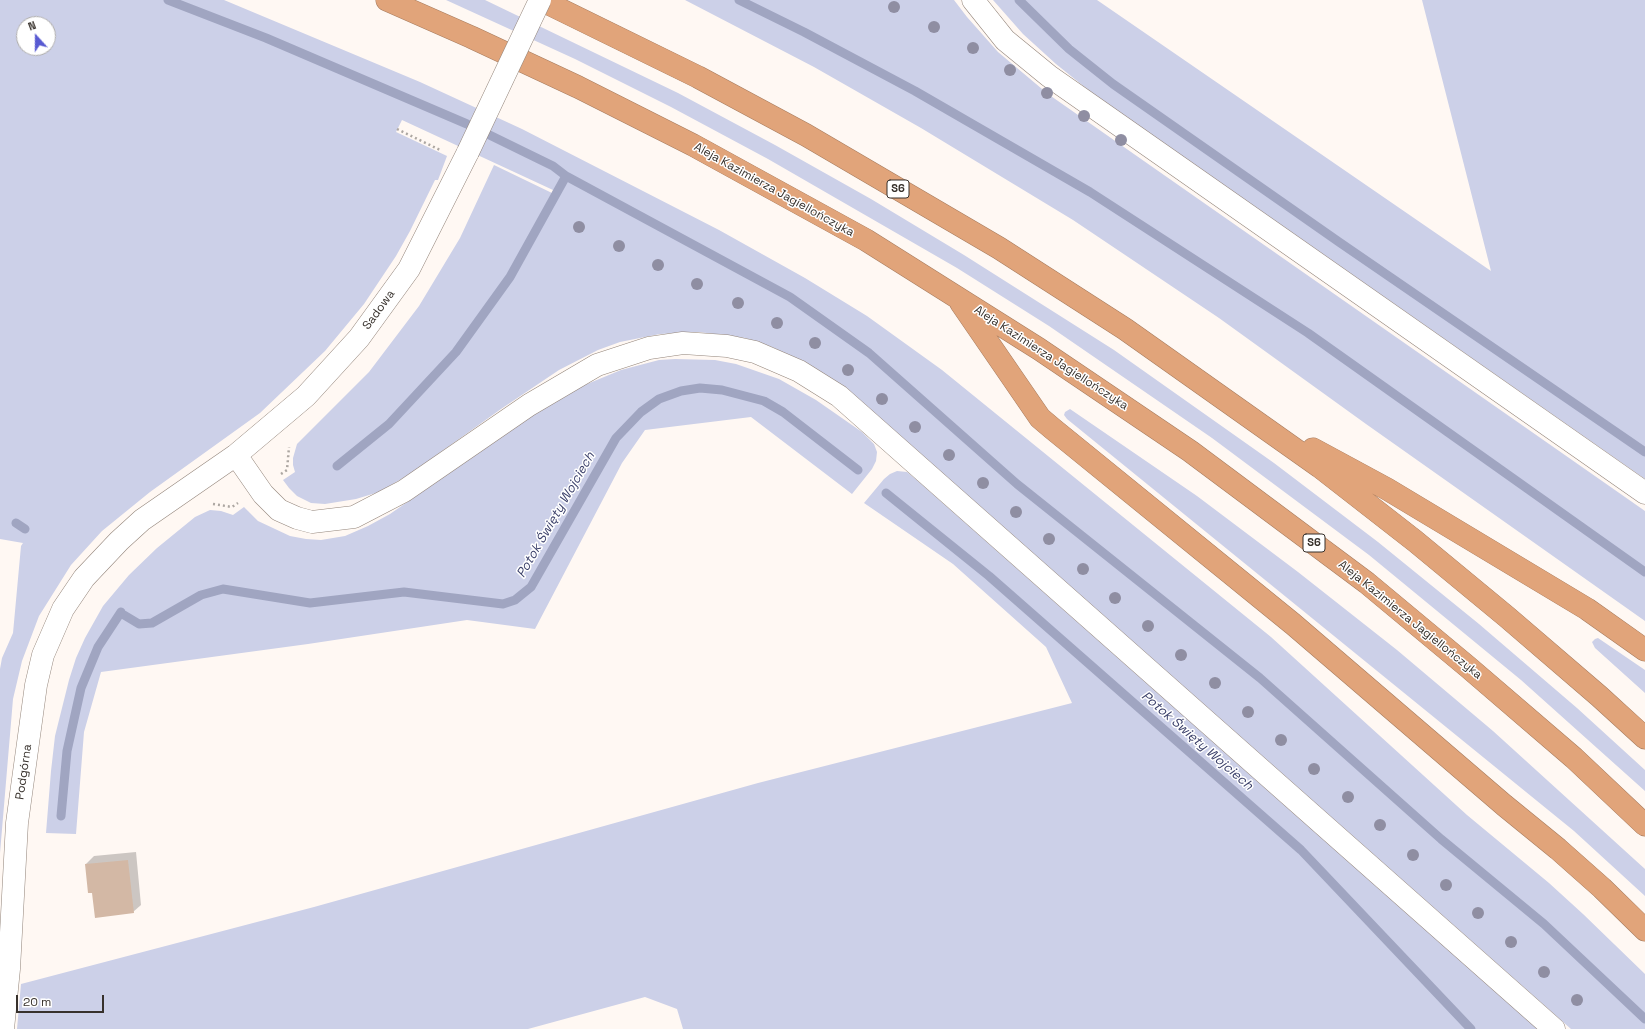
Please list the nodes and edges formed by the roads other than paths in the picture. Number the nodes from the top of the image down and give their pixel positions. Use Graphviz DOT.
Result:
graph roads {
  1 [pos="387,0"];
  2 [pos="540,0"];
  3 [pos="973,0"];
  4 [pos="956,296"];
  5 [pos="1238,408"];
  6 [pos="236,454"];
  7 [pos="1645,493"];
  8 [pos="119,540"];
  9 [pos="1645,650"];
  10 [pos="1645,738"];
  11 [pos="1645,825"];
  12 [pos="1645,930"];
  13 [pos="3,1029"];
  14 [pos="1554,1029"];
  1 -- 4 [label="highway, Aleja Kazimierza Jagiellończyka / S6"];
  2 -- 5 [label="highway, S6"];
  2 -- 6 [label="street, Sadowa, bridge"];
  3 -- 7 [label="street"];
  4 -- 11 [label="highway, Aleja Kazimierza Jagiellończyka / S6"];
  4 -- 12 [label="highway"];
  5 -- 9 [label="highway"];
  5 -- 10 [label="highway, S6"];
  6 -- 8 [label="street, Sadowa"];
  6 -- 14 [label="street"];
  8 -- 13 [label="street, Podgórna"];
}
